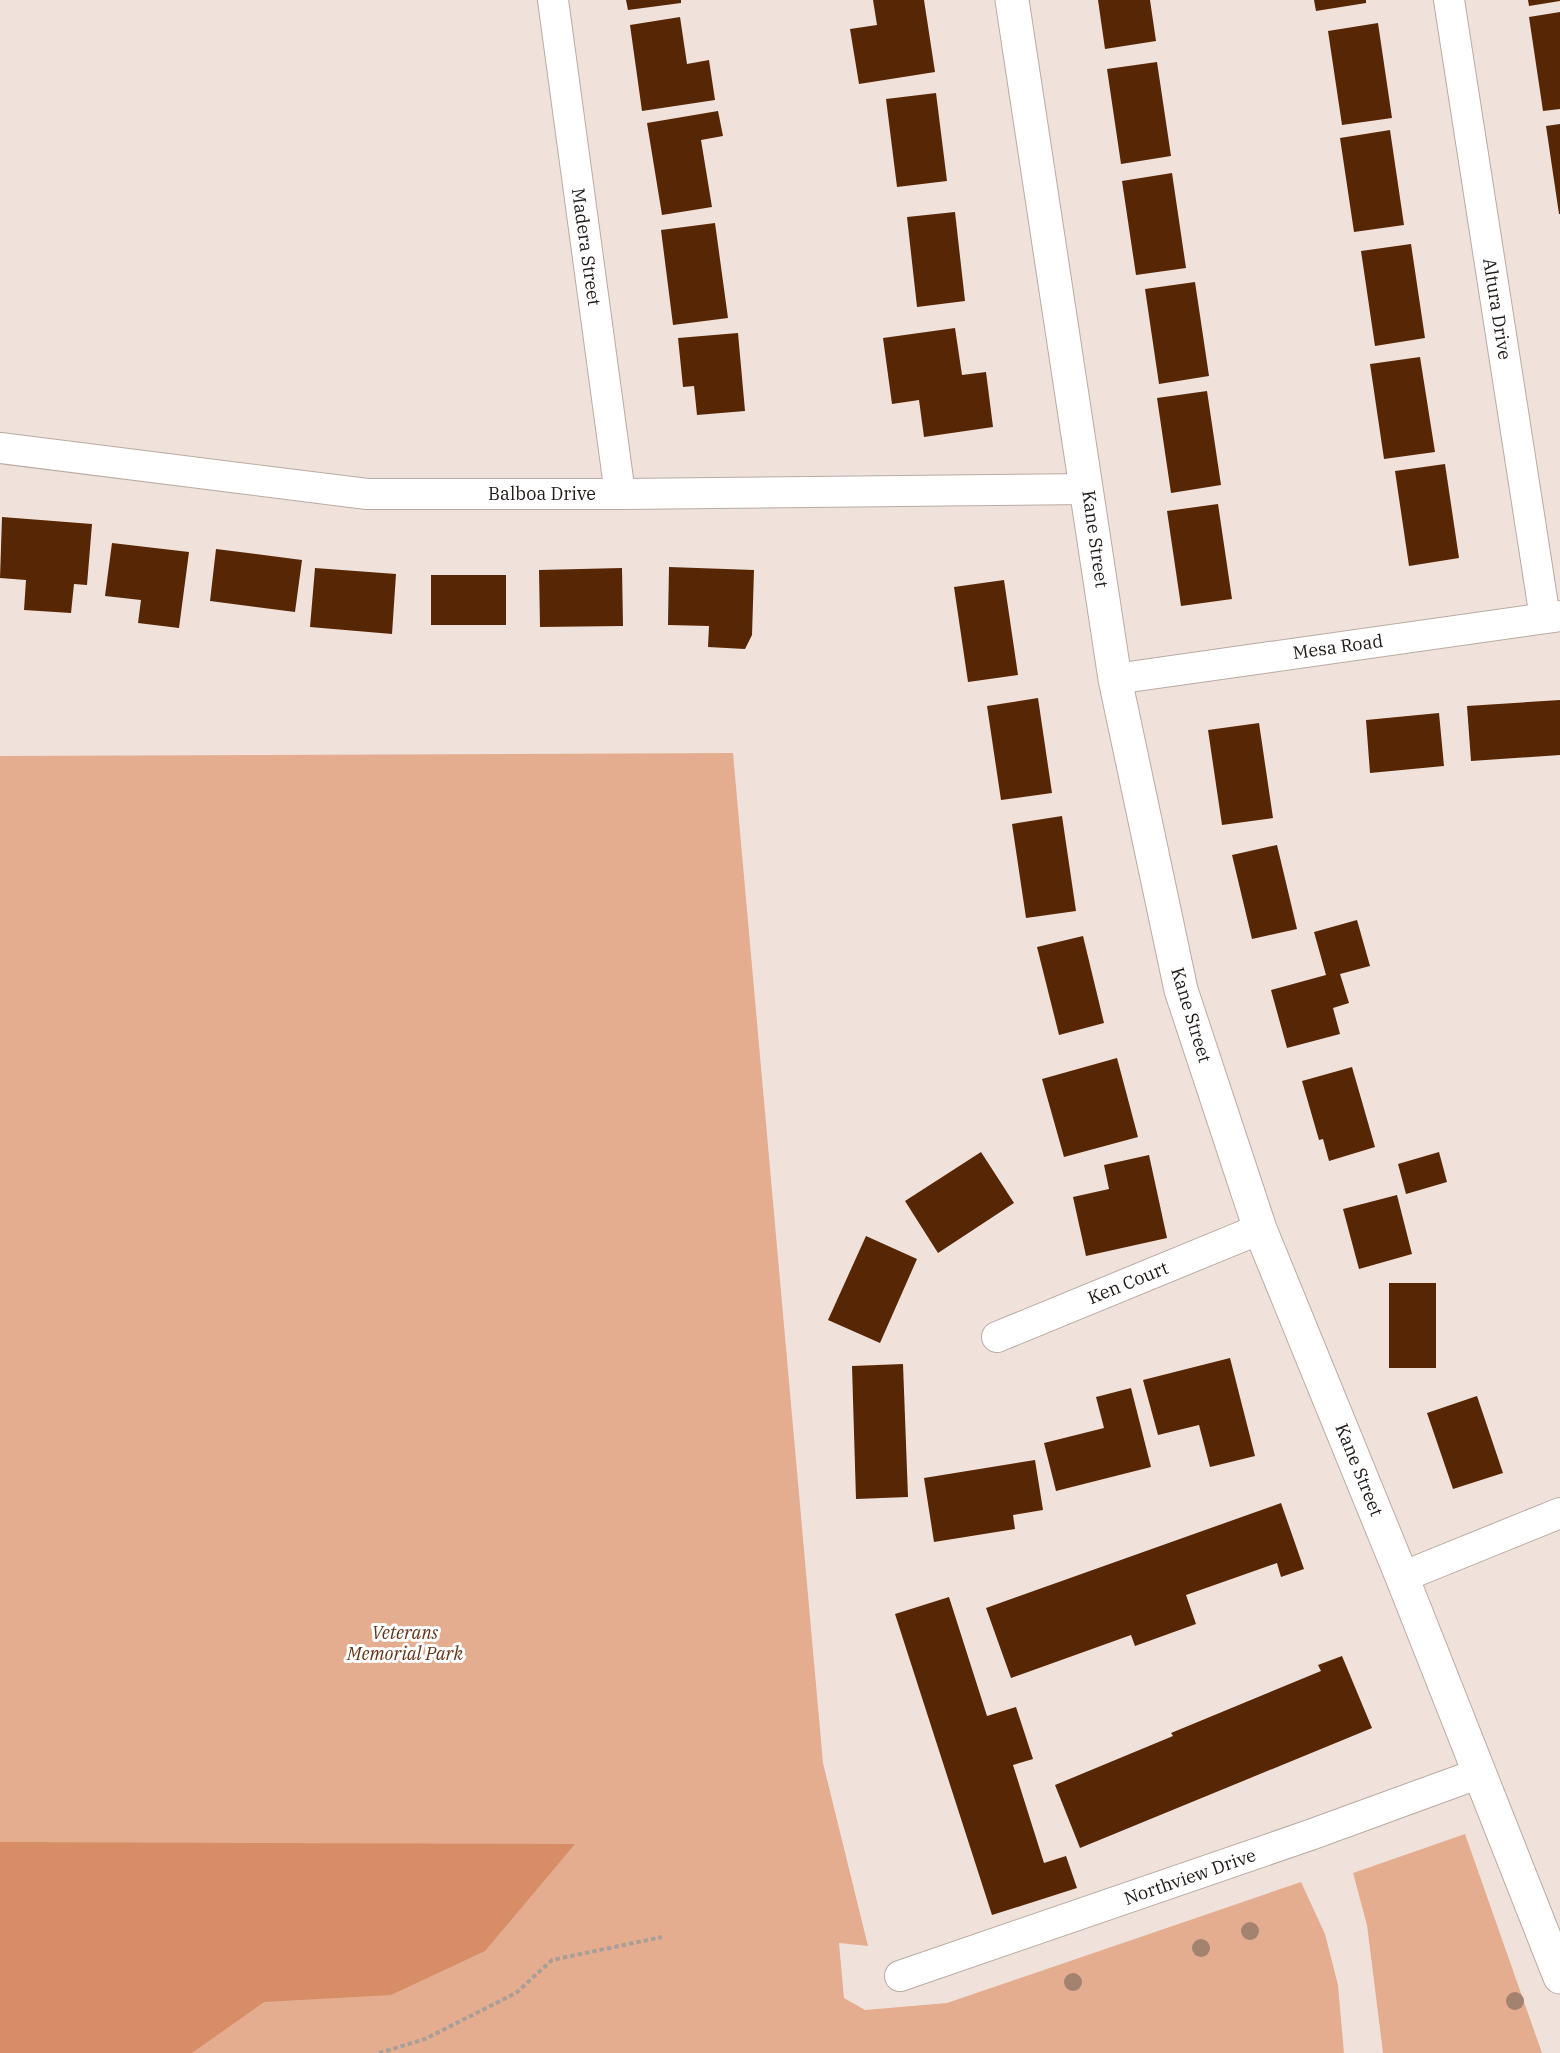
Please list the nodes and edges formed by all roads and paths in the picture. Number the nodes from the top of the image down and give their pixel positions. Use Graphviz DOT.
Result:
graph roads {
  1 [pos="553,0"];
  2 [pos="1012,0"];
  3 [pos="1449,0"];
  4 [pos="0,448"];
  5 [pos="1087,489"];
  6 [pos="620,495"];
  7 [pos="1552,617"];
  8 [pos="1115,679"];
  9 [pos="1260,1229"];
  10 [pos="997,1337"];
  11 [pos="1560,1513"];
  12 [pos="1402,1577"];
  13 [pos="1479,1773"];
  14 [pos="662,1937"];
  15 [pos="900,1976"];
  16 [pos="1560,1977"];
  17 [pos="380,2053"];
  1 -- 6 [label="street, Madera Street"];
  2 -- 5 [label="street, Kane Street"];
  3 -- 7 [label="street, Altura Drive"];
  4 -- 6 [label="street, Balboa Drive"];
  5 -- 6 [label="street, Balboa Drive"];
  5 -- 8 [label="street, Kane Street"];
  7 -- 8 [label="street, Mesa Road"];
  8 -- 9 [label="street, Kane Street"];
  9 -- 10 [label="street, Ken Court"];
  9 -- 12 [label="street, Kane Street"];
  11 -- 12 [label="street"];
  12 -- 13 [label="street, Kane Street"];
  13 -- 15 [label="street, Northview Drive"];
  13 -- 16 [label="street, Kane Street"];
  14 -- 17 [label="path"];
}
